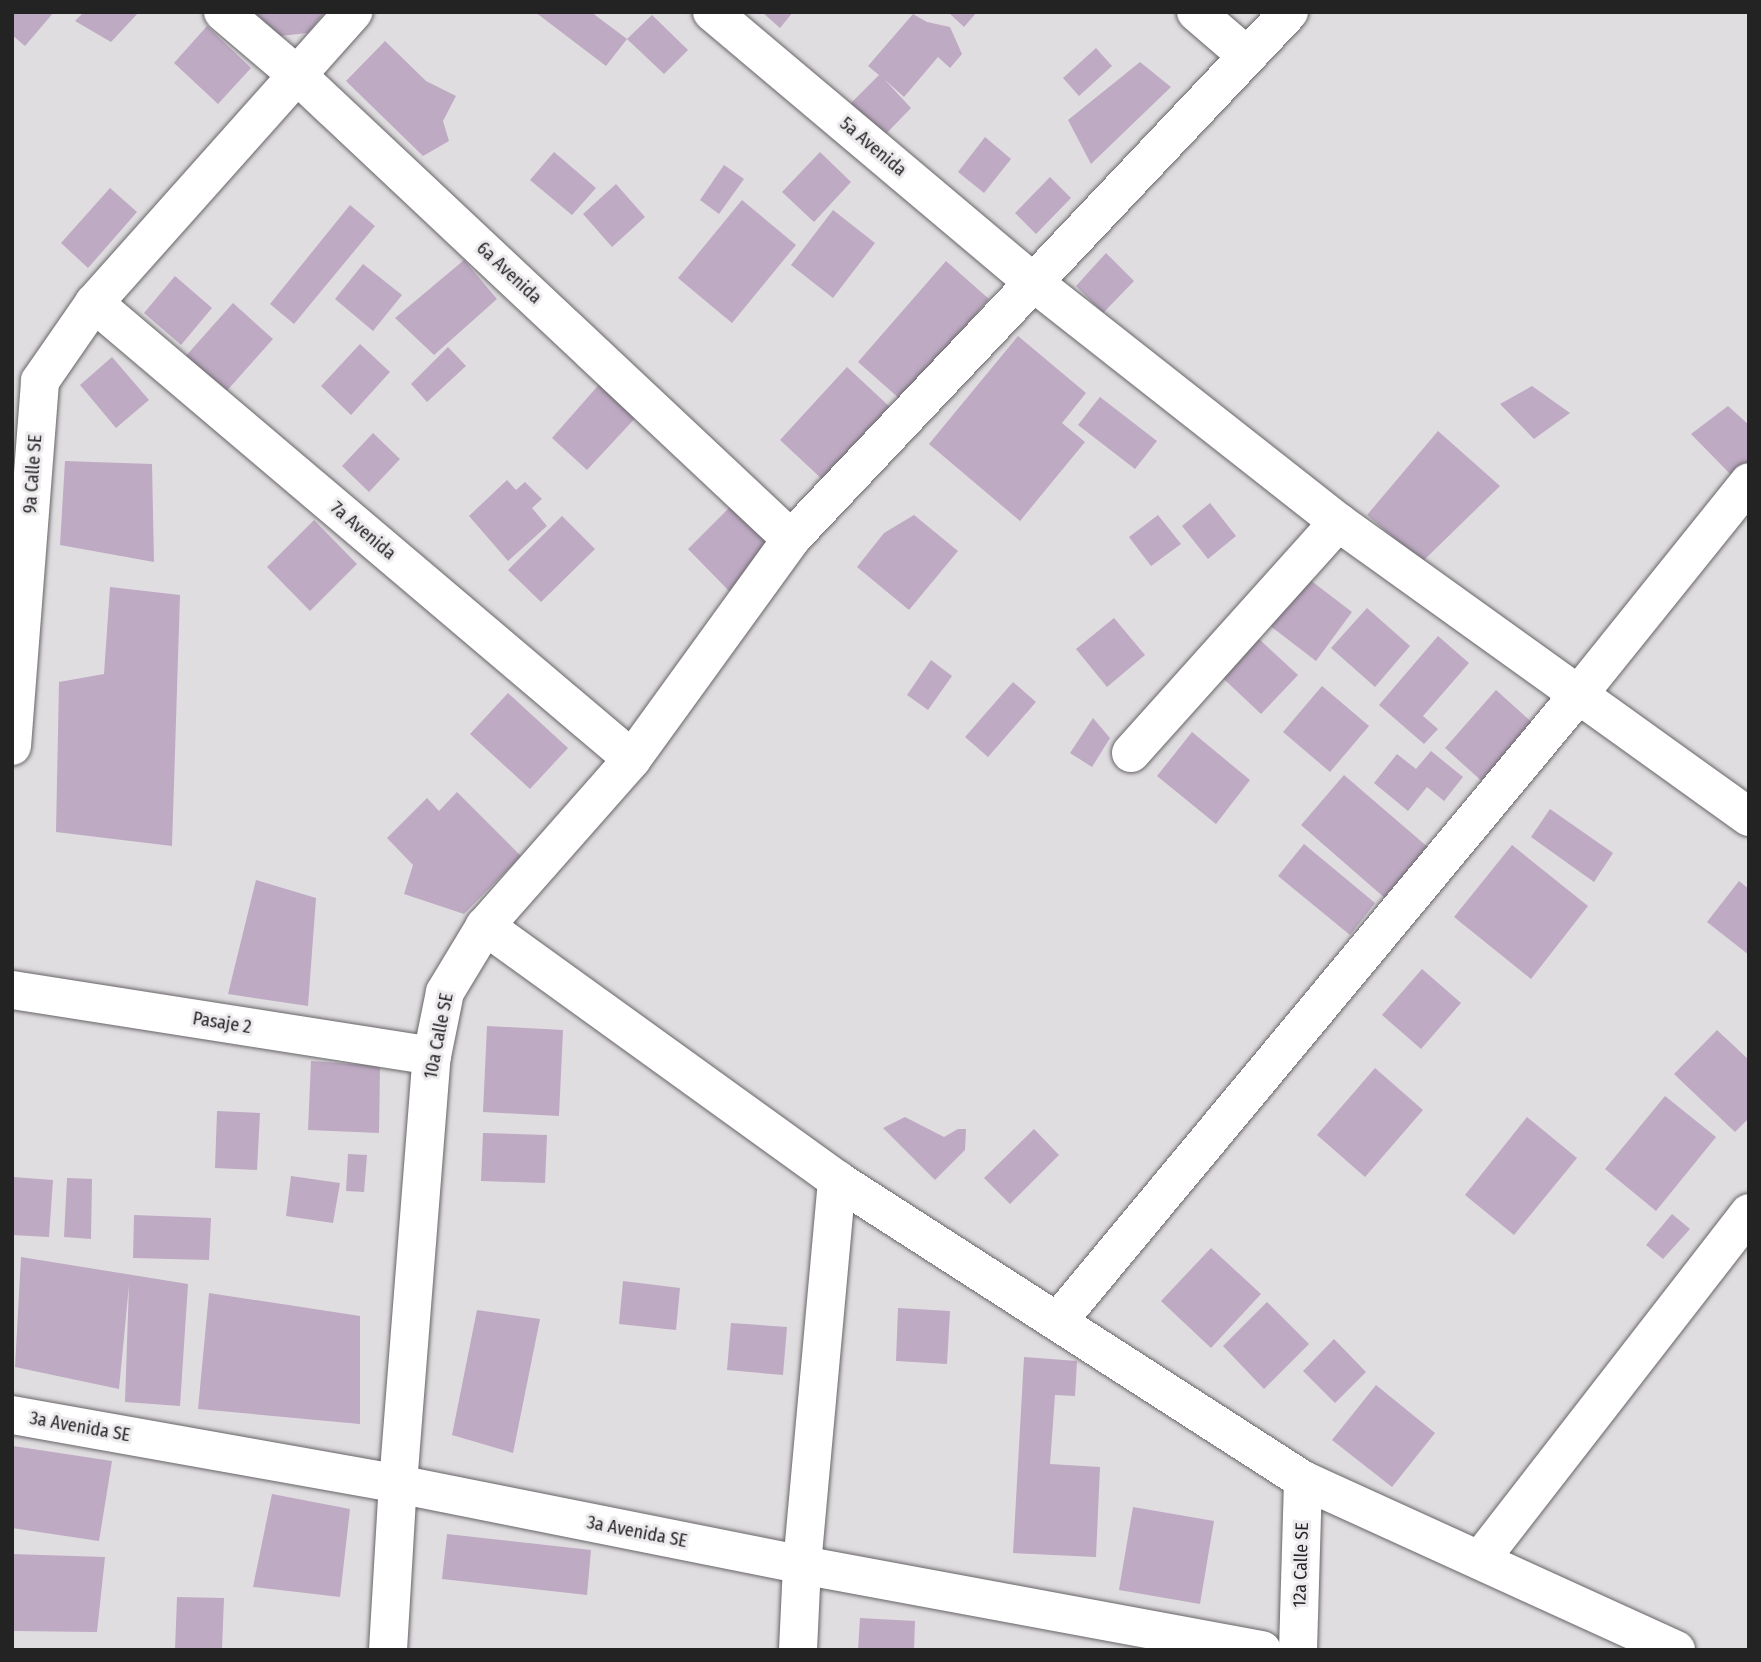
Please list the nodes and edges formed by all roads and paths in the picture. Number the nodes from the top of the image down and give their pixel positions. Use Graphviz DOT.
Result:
graph roads {
  1 [pos="223,12"];
  2 [pos="353,12"];
  3 [pos="712,12"];
  4 [pos="1196,12"];
  5 [pos="1289,12"];
  6 [pos="1247,56"];
  7 [pos="297,75"];
  8 [pos="1034,282"];
  9 [pos="94,303"];
  10 [pos="1749,482"];
  11 [pos="1338,522"];
  12 [pos="791,538"];
  13 [pos="1578,695"];
  14 [pos="12,746"];
  15 [pos="1131,753"];
  16 [pos="632,759"];
  17 [pos="1749,817"];
  18 [pos="485,926"];
  19 [pos="12,990"];
  20 [pos="432,1056"];
  21 [pos="837,1180"];
  22 [pos="1749,1213"];
  23 [pos="1058,1321"];
  24 [pos="12,1415"];
  25 [pos="1303,1480"];
  26 [pos="398,1484"];
  27 [pos="1480,1560"];
  28 [pos="802,1565"];
  29 [pos="388,1650"];
  30 [pos="799,1650"];
  31 [pos="1262,1650"];
  32 [pos="1298,1650"];
  33 [pos="1676,1650"];
  1 -- 7 [label="street, 6a Avenida"];
  2 -- 7 [label="street, 9a Calle SE"];
  3 -- 8 [label="street, 5a Avenida"];
  4 -- 6 [label="street"];
  5 -- 6 [label="street, 10a Calle SE"];
  6 -- 8 [label="street, 10a Calle SE"];
  7 -- 9 [label="street, 9a Calle SE"];
  7 -- 12 [label="street, 6a Avenida"];
  8 -- 11 [label="street, 5a Avenida"];
  8 -- 12 [label="street, 10a Calle SE"];
  9 -- 14 [label="street, 9a Calle SE"];
  9 -- 16 [label="street, 7a Avenida"];
  10 -- 13 [label="street"];
  11 -- 13 [label="street, 5a Avenida"];
  11 -- 15 [label="street"];
  12 -- 16 [label="street, 10a Calle SE"];
  13 -- 17 [label="street, 5a Avenida"];
  13 -- 23 [label="street"];
  16 -- 18 [label="street, 10a Calle SE"];
  18 -- 20 [label="street, 10a Calle SE"];
  18 -- 21 [label="street"];
  19 -- 20 [label="street, Pasaje 2"];
  20 -- 26 [label="street, 10a Calle SE"];
  21 -- 23 [label="street"];
  21 -- 28 [label="street"];
  22 -- 27 [label="street"];
  23 -- 25 [label="street"];
  24 -- 26 [label="street, 3a Avenida SE"];
  25 -- 27 [label="street"];
  25 -- 32 [label="street, 12a Calle SE"];
  26 -- 28 [label="street, 3a Avenida SE"];
  26 -- 29 [label="street, 10a Calle SE"];
  27 -- 33 [label="street"];
  28 -- 30 [label="street"];
  28 -- 31 [label="street, 3a Avenida SE"];
}
